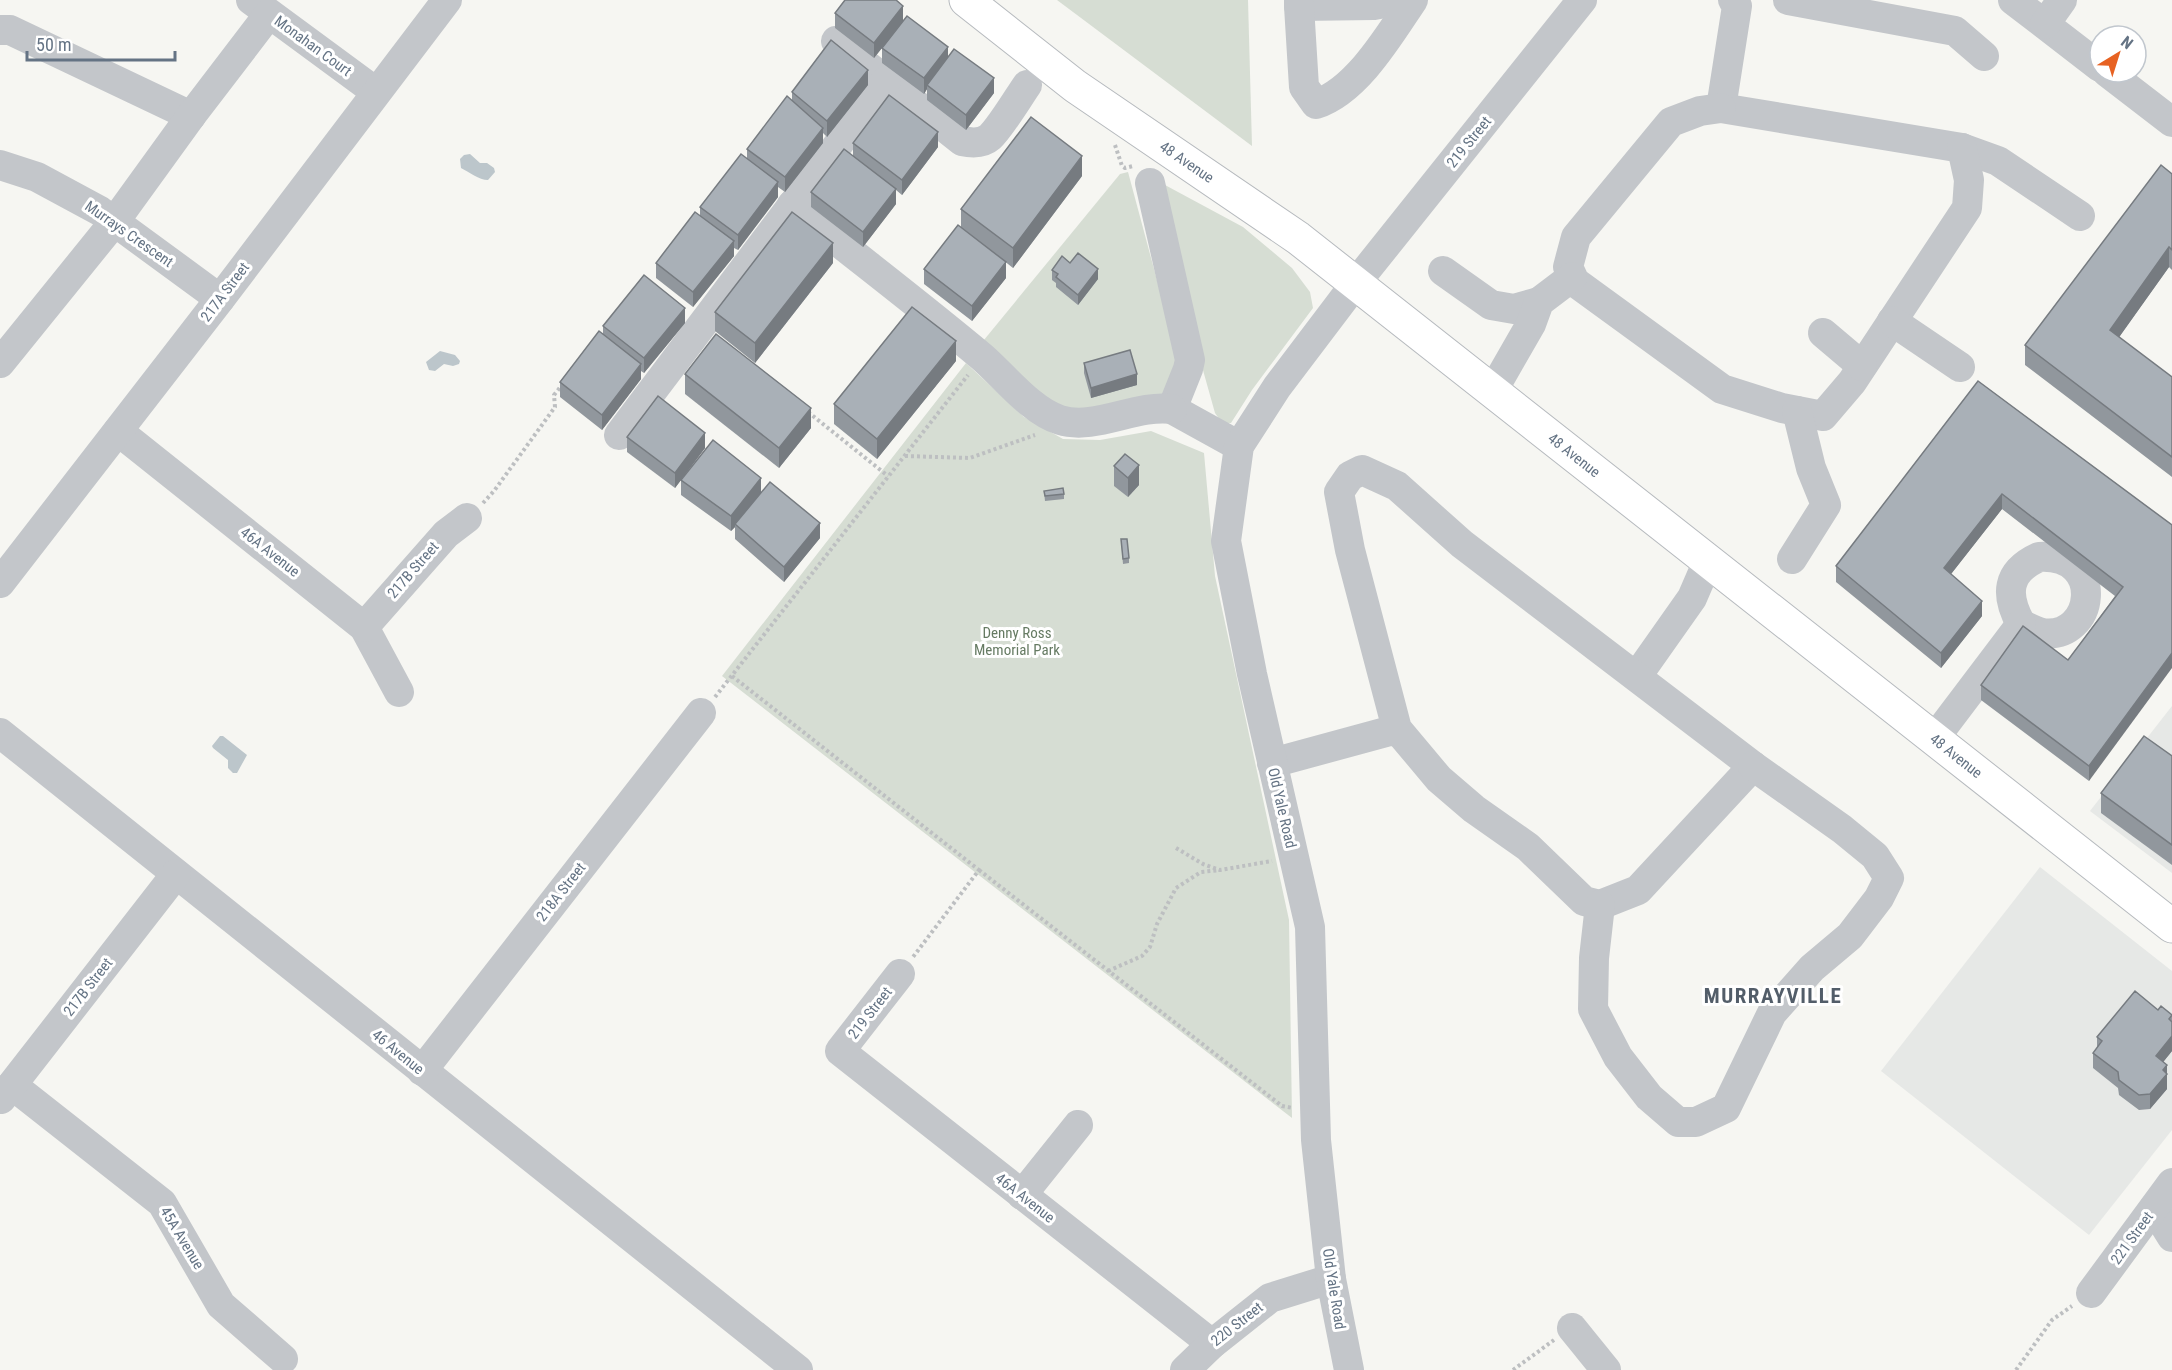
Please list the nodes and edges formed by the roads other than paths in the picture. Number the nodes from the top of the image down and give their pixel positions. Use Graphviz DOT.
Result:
graph roads {
  1 [pos="447,0"];
  2 [pos="966,0"];
  3 [pos="1400,0"];
  4 [pos="1413,0"];
  5 [pos="1788,0"];
  6 [pos="2013,0"];
  7 [pos="2062,0"];
  8 [pos="1576,2"];
  9 [pos="1740,2"];
  10 [pos="1299,3"];
  11 [pos="260,7"];
  12 [pos="2045,24"];
  13 [pos="0,30"];
  14 [pos="836,42"];
  15 [pos="1984,56"];
  16 [pos="2088,58"];
  17 [pos="886,81"];
  18 [pos="2123,84"];
  19 [pos="1027,85"];
  20 [pos="376,92"];
  21 [pos="1721,108"];
  22 [pos="191,116"];
  23 [pos="2171,120"];
  24 [pos="1962,148"];
  25 [pos="0,165"];
  26 [pos="1142,174"];
  27 [pos="792,205"];
  28 [pos="2080,216"];
  29 [pos="115,221"];
  30 [pos="1443,271"];
  31 [pos="1572,277"];
  32 [pos="1355,284"];
  33 [pos="220,299"];
  34 [pos="1539,302"];
  35 [pos="1892,321"];
  36 [pos="1823,333"];
  37 [pos="0,363"];
  38 [pos="1863,366"];
  39 [pos="1960,368"];
  40 [pos="1492,392"];
  41 [pos="1172,409"];
  42 [pos="1797,411"];
  43 [pos="118,431"];
  44 [pos="620,435"];
  45 [pos="1239,446"];
  46 [pos="467,518"];
  47 [pos="1792,559"];
  48 [pos="1708,561"];
  49 [pos="0,583"];
  50 [pos="2021,624"];
  51 [pos="364,627"];
  52 [pos="1630,671"];
  53 [pos="399,692"];
  54 [pos="701,713"];
  55 [pos="1396,729"];
  56 [pos="0,733"];
  57 [pos="1935,739"];
  58 [pos="1272,763"];
  59 [pos="1754,766"];
  60 [pos="176,874"];
  61 [pos="1600,905"];
  62 [pos="2172,926"];
  63 [pos="900,975"];
  64 [pos="840,1051"];
  65 [pos="422,1071"];
  66 [pos="6,1093"];
  67 [pos="1078,1125"];
  68 [pos="2172,1183"];
  69 [pos="1022,1195"];
  70 [pos="2154,1208"];
  71 [pos="2172,1237"];
  72 [pos="1331,1279"];
  73 [pos="2091,1293"];
  74 [pos="1572,1328"];
  75 [pos="1212,1344"];
  76 [pos="283,1359"];
  77 [pos="798,1370"];
  78 [pos="1185,1370"];
  79 [pos="1348,1370"];
  80 [pos="1606,1370"];
  1 -- 20 [label="street, 217A Street"];
  2 -- 32 [label="main road, 48 Avenue"];
  3 -- 10 [label="street"];
  4 -- 10 [label="street"];
  5 -- 15 [label="street"];
  6 -- 12 [label="street"];
  7 -- 12 [label="street"];
  8 -- 32 [label="street, 219 Street"];
  9 -- 21 [label="street"];
  11 -- 20 [label="street, Monahan Court"];
  11 -- 22 [label="street"];
  12 -- 16 [label="street"];
  13 -- 22 [label="street"];
  14 -- 17 [label="street"];
  17 -- 19 [label="street"];
  17 -- 27 [label="street"];
  18 -- 23 [label="street"];
  20 -- 33 [label="street, 217A Street"];
  21 -- 24 [label="street"];
  21 -- 31 [label="street"];
  22 -- 29 [label="street"];
  24 -- 28 [label="street"];
  24 -- 35 [label="street"];
  25 -- 29 [label="street, Murrays Crescent"];
  26 -- 41 [label="street"];
  27 -- 41 [label="street"];
  27 -- 44 [label="street"];
  29 -- 33 [label="street, Murrays Crescent"];
  29 -- 37 [label="street"];
  30 -- 34 [label="street"];
  31 -- 34 [label="street"];
  31 -- 42 [label="street"];
  32 -- 40 [label="main road, 48 Avenue"];
  32 -- 45 [label="street, Old Yale Road"];
  33 -- 43 [label="street, 217A Street"];
  34 -- 40 [label="street"];
  35 -- 38 [label="street"];
  35 -- 39 [label="street"];
  36 -- 38 [label="street"];
  38 -- 42 [label="street"];
  40 -- 48 [label="main road, 48 Avenue"];
  41 -- 45 [label="street"];
  42 -- 47 [label="street"];
  43 -- 49 [label="street, 217A Street"];
  43 -- 51 [label="street, 46A Avenue"];
  45 -- 58 [label="street, Old Yale Road"];
  46 -- 51 [label="street, 217B Street"];
  48 -- 52 [label="street"];
  48 -- 57 [label="main road, 48 Avenue"];
  50 -- 57 [label="street"];
  51 -- 53 [label="street, 46A Avenue"];
  52 -- 55 [label="street"];
  52 -- 59 [label="street"];
  54 -- 65 [label="street, 218A Street"];
  55 -- 58 [label="street"];
  55 -- 61 [label="street"];
  56 -- 60 [label="street, 46 Avenue"];
  57 -- 62 [label="main road, 48 Avenue"];
  58 -- 72 [label="street, Old Yale Road"];
  59 -- 61 [label="street"];
  59 -- 61 [label="street"];
  60 -- 65 [label="street, 46 Avenue"];
  60 -- 66 [label="street, 217B Street"];
  63 -- 64 [label="street, 219 Street"];
  64 -- 69 [label="street, 46A Avenue"];
  65 -- 77 [label="street, 46 Avenue"];
  66 -- 76 [label="street, 45A Avenue"];
  67 -- 69 [label="street"];
  68 -- 70 [label="street, 221 Street"];
  69 -- 75 [label="street, 46A Avenue"];
  70 -- 71 [label="street"];
  70 -- 73 [label="street, 221 Street"];
  72 -- 75 [label="street, 220 Street"];
  72 -- 79 [label="street, Old Yale Road"];
  74 -- 80 [label="street"];
  75 -- 78 [label="street, 220 Street"];
}
